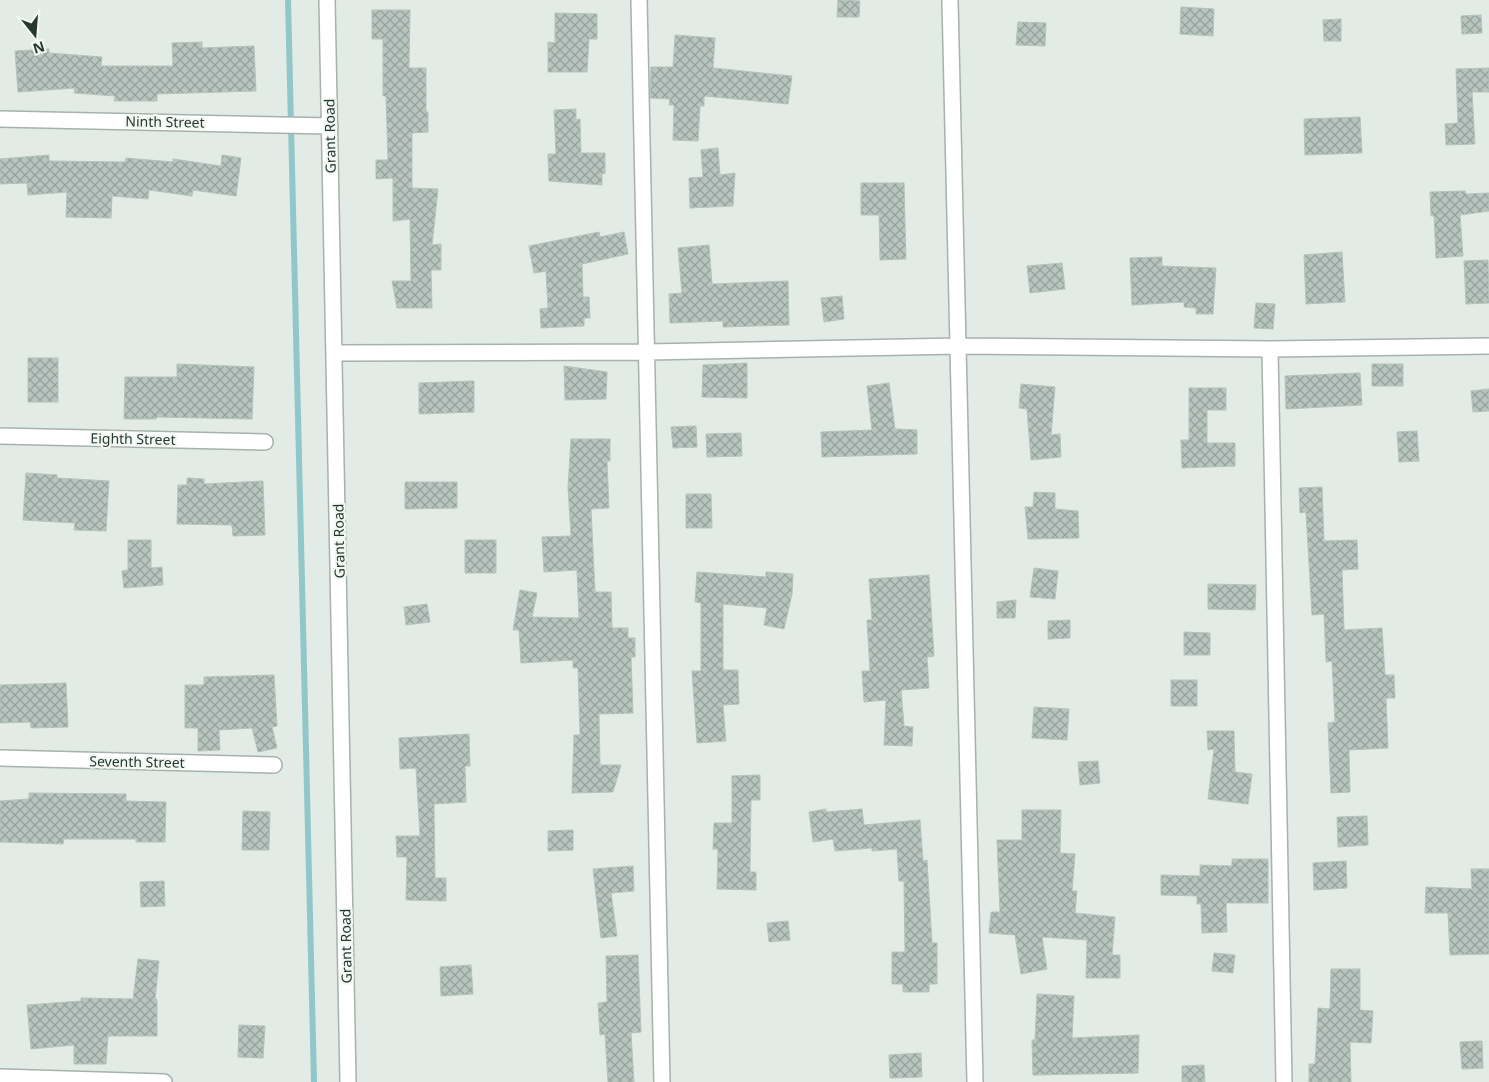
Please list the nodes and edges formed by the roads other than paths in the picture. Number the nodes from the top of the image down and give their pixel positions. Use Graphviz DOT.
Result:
graph roads {
  1 [pos="327,0"];
  2 [pos="639,0"];
  3 [pos="950,0"];
  4 [pos="0,119"];
  5 [pos="330,126"];
  6 [pos="958,346"];
  7 [pos="1489,346"];
  8 [pos="1270,349"];
  9 [pos="648,352"];
  10 [pos="335,353"];
  11 [pos="0,436"];
  12 [pos="265,442"];
  13 [pos="0,758"];
  14 [pos="274,765"];
  15 [pos="0,1077"];
  16 [pos="164,1082"];
  17 [pos="348,1082"];
  18 [pos="662,1082"];
  19 [pos="974,1082"];
  20 [pos="1284,1082"];
  1 -- 5 [label="street, Grant Road"];
  2 -- 9 [label="street"];
  3 -- 6 [label="street"];
  4 -- 5 [label="street, Ninth Street"];
  5 -- 10 [label="street, Grant Road"];
  6 -- 8 [label="street"];
  6 -- 9 [label="street"];
  6 -- 19 [label="street"];
  7 -- 8 [label="street"];
  8 -- 20 [label="street"];
  9 -- 10 [label="street"];
  9 -- 18 [label="street"];
  10 -- 17 [label="street, Grant Road"];
  11 -- 12 [label="street, Eighth Street"];
  13 -- 14 [label="street, Seventh Street"];
  15 -- 16 [label="street"];
}
